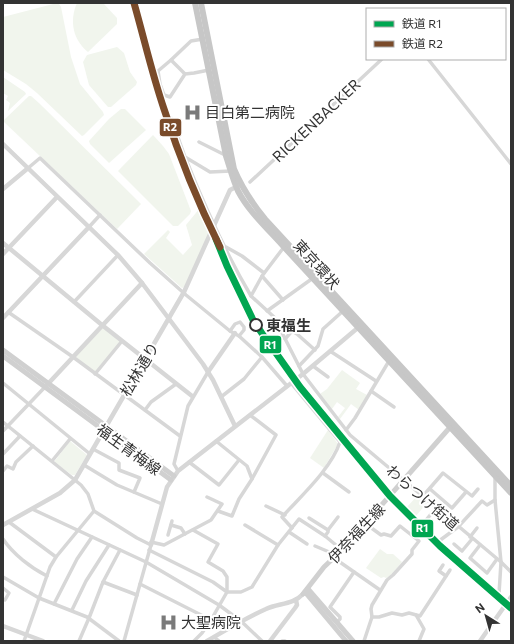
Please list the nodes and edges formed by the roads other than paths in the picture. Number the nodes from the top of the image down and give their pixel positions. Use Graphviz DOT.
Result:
graph roads {
  1 [pos="195,3"];
  2 [pos="201,3"];
  3 [pos="203,39"];
  4 [pos="171,60"];
  5 [pos="381,60"];
  6 [pos="429,60"];
  7 [pos="209,70"];
  8 [pos="185,74"];
  9 [pos="171,118"];
  10 [pos="200,142"];
  11 [pos="3,144"];
  12 [pos="226,156"];
  13 [pos="185,157"];
  14 [pos="510,164"];
  15 [pos="27,169"];
  16 [pos="230,171"];
  17 [pos="250,182"];
  18 [pos="239,186"];
  19 [pos="3,189"];
  20 [pos="57,197"];
  21 [pos="100,215"];
  22 [pos="89,227"];
  23 [pos="214,227"];
  24 [pos="3,243"];
  25 [pos="224,247"];
  26 [pos="284,247"];
  27 [pos="8,248"];
  28 [pos="3,254"];
  29 [pos="118,255"];
  30 [pos="263,274"];
  31 [pos="42,276"];
  32 [pos="313,278"];
  33 [pos="142,283"];
  34 [pos="184,292"];
  35 [pos="251,296"];
  36 [pos="283,300"];
  37 [pos="74,302"];
  38 [pos="267,311"];
  39 [pos="343,311"];
  40 [pos="8,312"];
  41 [pos="3,318"];
  42 [pos="169,319"];
  43 [pos="360,325"];
  44 [pos="102,326"];
  45 [pos="234,333"];
  46 [pos="285,339"];
  47 [pos="122,341"];
  48 [pos="3,350"];
  49 [pos="315,350"];
  50 [pos="330,351"];
  51 [pos="3,356"];
  52 [pos="73,357"];
  53 [pos="262,357"];
  54 [pos="144,359"];
  55 [pos="389,361"];
  56 [pos="299,366"];
  57 [pos="313,366"];
  58 [pos="208,372"];
  59 [pos="95,374"];
  60 [pos="303,374"];
  61 [pos="328,377"];
  62 [pos="376,381"];
  63 [pos="3,384"];
  64 [pos="176,384"];
  65 [pos="289,384"];
  66 [pos="46,385"];
  67 [pos="371,391"];
  68 [pos="123,394"];
  69 [pos="192,396"];
  70 [pos="220,397"];
  71 [pos="28,405"];
  72 [pos="394,407"];
  73 [pos="145,410"];
  74 [pos="250,415"];
  75 [pos="3,422"];
  76 [pos="452,425"];
  77 [pos="8,426"];
  78 [pos="235,426"];
  79 [pos="104,428"];
  80 [pos="346,430"];
  81 [pos="3,431"];
  82 [pos="20,436"];
  83 [pos="180,436"];
  84 [pos="70,439"];
  85 [pos="216,441"];
  86 [pos="33,446"];
  87 [pos="91,452"];
  88 [pos="3,454"];
  89 [pos="239,460"];
  90 [pos="52,461"];
  91 [pos="189,462"];
  92 [pos="84,465"];
  93 [pos="3,471"];
  94 [pos="178,471"];
  95 [pos="323,473"];
  96 [pos="495,477"];
  97 [pos="173,478"];
  98 [pos="252,478"];
  99 [pos="75,480"];
  100 [pos="404,480"];
  101 [pos="511,486"];
  102 [pos="430,489"];
  103 [pos="478,489"];
  104 [pos="134,492"];
  105 [pos="349,492"];
  106 [pos="466,492"];
  107 [pos="511,493"];
  108 [pos="423,496"];
  109 [pos="207,497"];
  110 [pos="496,500"];
  111 [pos="162,504"];
  112 [pos="266,506"];
  113 [pos="436,508"];
  114 [pos="32,509"];
  115 [pos="94,511"];
  116 [pos="218,511"];
  117 [pos="284,515"];
  118 [pos="338,516"];
  119 [pos="309,518"];
  120 [pos="9,522"];
  121 [pos="366,524"];
  122 [pos="3,525"];
  123 [pos="245,525"];
  124 [pos="458,527"];
  125 [pos="292,528"];
  126 [pos="477,528"];
  127 [pos="193,530"];
  128 [pos="328,530"];
  129 [pos="79,531"];
  130 [pos="289,532"];
  131 [pos="185,534"];
  132 [pos="168,535"];
  133 [pos="325,536"];
  134 [pos="92,537"];
  135 [pos="471,538"];
  136 [pos="3,539"];
  137 [pos="307,544"];
  138 [pos="454,544"];
  139 [pos="109,545"];
  140 [pos="278,545"];
  141 [pos="480,545"];
  142 [pos="150,546"];
  143 [pos="315,546"];
  144 [pos="120,550"];
  145 [pos="342,550"];
  146 [pos="56,557"];
  147 [pos="335,557"];
  148 [pos="499,561"];
  149 [pos="146,562"];
  150 [pos="443,565"];
  151 [pos="450,570"];
  152 [pos="354,572"];
  153 [pos="511,572"];
  154 [pos="47,576"];
  155 [pos="446,576"];
  156 [pos="4,578"];
  157 [pos="103,582"];
  158 [pos="3,583"];
  159 [pos="140,584"];
  160 [pos="3,588"];
  161 [pos="380,590"];
  162 [pos="227,592"];
  163 [pos="306,592"];
  164 [pos="137,595"];
  165 [pos="511,597"];
  166 [pos="39,598"];
  167 [pos="5,600"];
  168 [pos="296,600"];
  169 [pos="509,602"];
  170 [pos="54,604"];
  171 [pos="219,605"];
  172 [pos="72,610"];
  173 [pos="416,615"];
  174 [pos="372,617"];
  175 [pos="90,618"];
  176 [pos="211,620"];
  177 [pos="242,622"];
  178 [pos="337,622"];
  179 [pos="3,626"];
  180 [pos="26,635"];
  181 [pos="214,637"];
  182 [pos="24,641"];
  183 [pos="43,641"];
  184 [pos="79,641"];
  185 [pos="119,641"];
  186 [pos="124,641"];
  187 [pos="194,641"];
  188 [pos="207,641"];
  189 [pos="219,641"];
  190 [pos="262,641"];
  191 [pos="270,641"];
  192 [pos="282,641"];
  193 [pos="285,641"];
  194 [pos="346,641"];
  195 [pos="353,641"];
  196 [pos="364,641"];
  197 [pos="419,641"];
  198 [pos="480,641"];
  1 -- 3 [label="highway, 東京環状"];
  2 -- 18 [label="highway, 東京環状"];
  3 -- 4 [label="street"];
  3 -- 7 [label="highway, 東京環状"];
  4 -- 8 [label="street"];
  4 -- 8 [label="street"];
  5 -- 17 [label="street, RICKENBACKER"];
  6 -- 14 [label="street"];
  7 -- 8 [label="street"];
  7 -- 12 [label="highway, 東京環状"];
  9 -- 13 [label="street, わらつけ街道"];
  10 -- 12 [label="street"];
  11 -- 15 [label="street"];
  12 -- 16 [label="highway, 東京環状"];
  13 -- 16 [label="street"];
  13 -- 23 [label="street, わらつけ街道"];
  15 -- 19 [label="street"];
  15 -- 20 [label="street"];
  15 -- 21 [label="street"];
  16 -- 18 [label="highway, 東京環状"];
  18 -- 23 [label="street, 松林通り"];
  18 -- 26 [label="highway, 東京環状"];
  18 -- 43 [label="highway, 東京環状"];
  20 -- 22 [label="street"];
  20 -- 27 [label="street"];
  21 -- 22 [label="street"];
  21 -- 34 [label="street"];
  22 -- 29 [label="street"];
  22 -- 31 [label="street"];
  23 -- 25 [label="street, わらつけ街道"];
  23 -- 34 [label="street, 松林通り"];
  24 -- 27 [label="street"];
  25 -- 30 [label="street"];
  25 -- 35 [label="street, わらつけ街道"];
  26 -- 30 [label="street"];
  26 -- 32 [label="highway, 東京環状"];
  27 -- 28 [label="street"];
  27 -- 31 [label="street"];
  29 -- 33 [label="street"];
  29 -- 37 [label="street"];
  30 -- 35 [label="street"];
  30 -- 36 [label="street"];
  31 -- 37 [label="street"];
  31 -- 40 [label="street"];
  32 -- 36 [label="street"];
  32 -- 39 [label="highway, 東京環状"];
  33 -- 42 [label="street"];
  33 -- 44 [label="street"];
  34 -- 42 [label="street, 松林通り"];
  34 -- 45 [label="street"];
  35 -- 38 [label="street, わらつけ街道"];
  36 -- 38 [label="street"];
  37 -- 44 [label="street"];
  38 -- 46 [label="street, わらつけ街道"];
  39 -- 43 [label="highway, 東京環状"];
  39 -- 49 [label="street"];
  40 -- 41 [label="street"];
  40 -- 52 [label="street"];
  42 -- 54 [label="street, 松林通り"];
  42 -- 58 [label="street"];
  43 -- 50 [label="street"];
  43 -- 55 [label="highway, 東京環状"];
  43 -- 76 [label="highway, 東京環状"];
  44 -- 47 [label="street"];
  44 -- 52 [label="street"];
  45 -- 53 [label="street"];
  45 -- 58 [label="street"];
  46 -- 49 [label="street"];
  46 -- 56 [label="street, わらつけ街道"];
  47 -- 54 [label="street"];
  47 -- 59 [label="street"];
  48 -- 66 [label="main road"];
  49 -- 56 [label="street"];
  50 -- 57 [label="street"];
  50 -- 62 [label="street"];
  51 -- 66 [label="main road"];
  52 -- 59 [label="street"];
  52 -- 66 [label="street"];
  53 -- 65 [label="street"];
  53 -- 70 [label="street"];
  54 -- 64 [label="street"];
  54 -- 68 [label="street, 松林通り"];
  55 -- 62 [label="street"];
  55 -- 76 [label="highway, 東京環状"];
  56 -- 60 [label="street, わらつけ街道"];
  57 -- 60 [label="street"];
  57 -- 61 [label="street"];
  58 -- 69 [label="street"];
  58 -- 70 [label="street"];
  59 -- 68 [label="street"];
  60 -- 65 [label="street"];
  60 -- 80 [label="street, わらつけ街道"];
  62 -- 67 [label="street"];
  63 -- 71 [label="street"];
  64 -- 69 [label="street"];
  64 -- 73 [label="street"];
  65 -- 74 [label="street"];
  65 -- 95 [label="street"];
  66 -- 71 [label="street"];
  66 -- 79 [label="main road"];
  66 -- 79 [label="main road, 福生青梅線"];
  67 -- 72 [label="street"];
  67 -- 80 [label="street"];
  68 -- 73 [label="street"];
  68 -- 79 [label="street, 松林通り"];
  69 -- 83 [label="street"];
  70 -- 78 [label="street"];
  71 -- 77 [label="street"];
  71 -- 84 [label="street"];
  73 -- 83 [label="street"];
  74 -- 78 [label="street"];
  74 -- 98 [label="street"];
  75 -- 77 [label="street"];
  76 -- 96 [label="highway, 東京環状"];
  76 -- 100 [label="main road, 伊奈福生線"];
  76 -- 101 [label="highway, 東京環状"];
  77 -- 81 [label="street"];
  77 -- 82 [label="street"];
  78 -- 85 [label="street"];
  79 -- 87 [label="street, 松林通り"];
  79 -- 97 [label="main road, 福生青梅線"];
  80 -- 100 [label="street, わらつけ街道"];
  82 -- 86 [label="street"];
  82 -- 88 [label="street"];
  83 -- 94 [label="street"];
  84 -- 87 [label="street"];
  84 -- 90 [label="street"];
  85 -- 89 [label="street"];
  85 -- 91 [label="street"];
  86 -- 90 [label="street"];
  86 -- 93 [label="street"];
  87 -- 92 [label="street, 松林通り"];
  87 -- 104 [label="street"];
  89 -- 91 [label="street"];
  89 -- 98 [label="street"];
  90 -- 99 [label="street"];
  91 -- 94 [label="street"];
  92 -- 99 [label="street, 松林通り"];
  92 -- 104 [label="street"];
  94 -- 97 [label="street"];
  95 -- 105 [label="street"];
  95 -- 117 [label="street"];
  96 -- 107 [label="highway, 東京環状"];
  96 -- 110 [label="street"];
  97 -- 111 [label="street"];
  98 -- 116 [label="street"];
  99 -- 114 [label="street, 松林通り"];
  99 -- 115 [label="street"];
  100 -- 108 [label="street, わらつけ街道"];
  100 -- 121 [label="main road, 伊奈福生線"];
  102 -- 106 [label="street"];
  102 -- 106 [label="street"];
  102 -- 108 [label="street"];
  103 -- 106 [label="street"];
  104 -- 111 [label="street"];
  108 -- 113 [label="street, わらつけ街道"];
  109 -- 116 [label="street"];
  110 -- 124 [label="street"];
  110 -- 148 [label="street"];
  111 -- 142 [label="street"];
  112 -- 117 [label="street"];
  113 -- 124 [label="street, わらつけ街道"];
  113 -- 124 [label="street"];
  114 -- 120 [label="street, 松林通り"];
  114 -- 129 [label="street"];
  115 -- 129 [label="street"];
  115 -- 142 [label="street"];
  116 -- 127 [label="street"];
  117 -- 125 [label="street"];
  118 -- 128 [label="street"];
  119 -- 128 [label="street"];
  120 -- 122 [label="street, 松林通り"];
  120 -- 146 [label="street"];
  121 -- 145 [label="main road, 伊奈福生線"];
  121 -- 161 [label="street"];
  123 -- 140 [label="street"];
  124 -- 135 [label="street, わらつけ街道"];
  125 -- 130 [label="street"];
  125 -- 133 [label="street"];
  126 -- 135 [label="street"];
  127 -- 131 [label="street"];
  127 -- 162 [label="street"];
  128 -- 133 [label="street"];
  129 -- 134 [label="street"];
  129 -- 146 [label="street"];
  130 -- 137 [label="street"];
  130 -- 140 [label="street"];
  131 -- 132 [label="street"];
  131 -- 142 [label="street"];
  133 -- 145 [label="street"];
  134 -- 139 [label="street"];
  134 -- 170 [label="street"];
  135 -- 138 [label="street"];
  135 -- 141 [label="street, わらつけ街道"];
  136 -- 154 [label="street"];
  139 -- 144 [label="street"];
  139 -- 172 [label="street"];
  140 -- 162 [label="street"];
  141 -- 148 [label="street, わらつけ街道"];
  141 -- 148 [label="street"];
  142 -- 149 [label="street"];
  142 -- 162 [label="street"];
  143 -- 147 [label="street"];
  144 -- 149 [label="street"];
  144 -- 157 [label="street"];
  145 -- 147 [label="main road, 伊奈福生線"];
  146 -- 154 [label="street"];
  147 -- 152 [label="street"];
  147 -- 163 [label="main road, 伊奈福生線"];
  148 -- 153 [label="street, わらつけ街道"];
  148 -- 169 [label="street"];
  149 -- 159 [label="street"];
  149 -- 171 [label="street"];
  150 -- 155 [label="street"];
  151 -- 155 [label="street"];
  152 -- 161 [label="street"];
  152 -- 178 [label="street"];
  154 -- 166 [label="street"];
  155 -- 173 [label="street"];
  156 -- 158 [label="street"];
  156 -- 166 [label="street"];
  157 -- 164 [label="street"];
  157 -- 175 [label="street"];
  159 -- 164 [label="street"];
  159 -- 176 [label="street"];
  160 -- 167 [label="street"];
  161 -- 174 [label="street"];
  162 -- 171 [label="street"];
  163 -- 168 [label="street"];
  163 -- 178 [label="main road"];
  163 -- 194 [label="main road"];
  164 -- 186 [label="street"];
  165 -- 169 [label="street"];
  166 -- 170 [label="street"];
  166 -- 180 [label="street"];
  168 -- 177 [label="street"];
  168 -- 191 [label="street"];
  169 -- 198 [label="street"];
  170 -- 172 [label="street"];
  171 -- 176 [label="street"];
  171 -- 177 [label="street"];
  172 -- 175 [label="street"];
  173 -- 174 [label="street"];
  173 -- 197 [label="street"];
  174 -- 196 [label="street"];
  175 -- 184 [label="street"];
  175 -- 185 [label="street"];
  176 -- 187 [label="street"];
  177 -- 181 [label="street"];
  177 -- 190 [label="street"];
  178 -- 195 [label="main road"];
  179 -- 180 [label="street"];
  180 -- 182 [label="street"];
  180 -- 183 [label="street"];
  181 -- 188 [label="street"];
  181 -- 189 [label="street"];
  192 -- 193 [label="street"];
}
